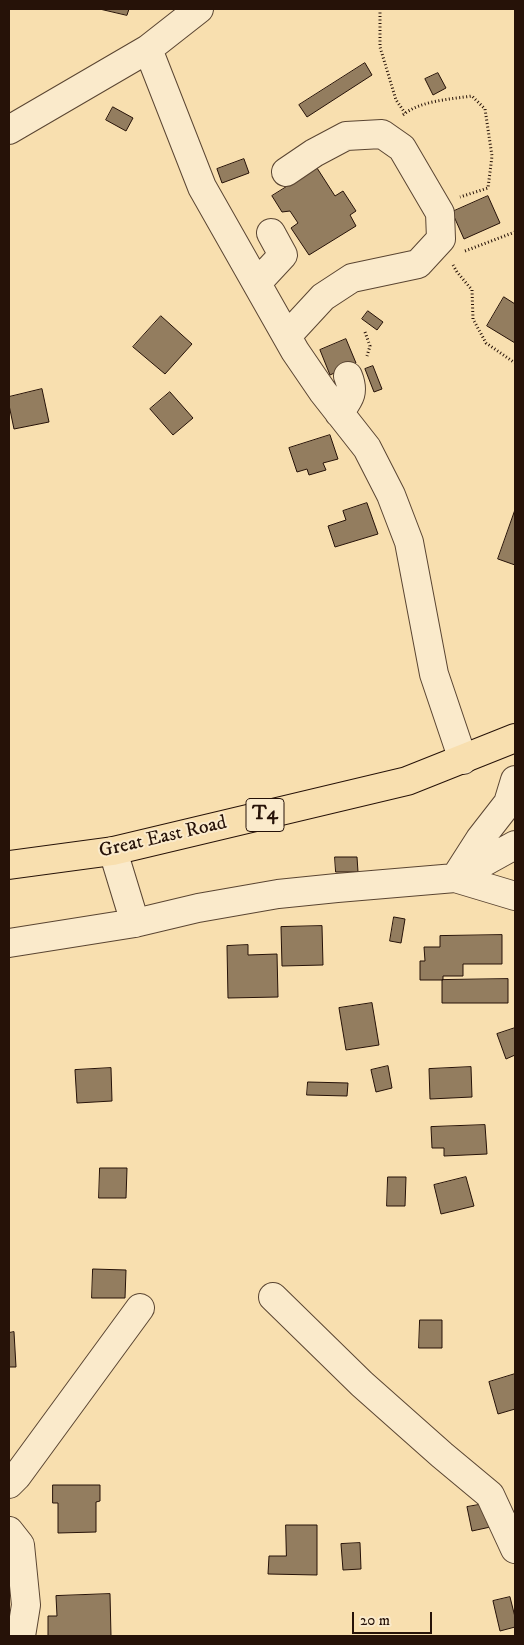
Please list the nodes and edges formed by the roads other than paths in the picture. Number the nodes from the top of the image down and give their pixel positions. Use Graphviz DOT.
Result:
graph roads {
  1 [pos="199,9"];
  2 [pos="148,49"];
  3 [pos="9,130"];
  4 [pos="286,172"];
  5 [pos="271,233"];
  6 [pos="257,283"];
  7 [pos="287,336"];
  8 [pos="348,376"];
  9 [pos="340,413"];
  10 [pos="515,738"];
  11 [pos="463,760"];
  12 [pos="515,780"];
  13 [pos="515,845"];
  14 [pos="113,851"];
  15 [pos="9,865"];
  16 [pos="455,878"];
  17 [pos="515,896"];
  18 [pos="134,923"];
  19 [pos="9,943"];
  20 [pos="273,1297"];
  21 [pos="140,1308"];
  22 [pos="9,1484"];
  23 [pos="9,1531"];
  24 [pos="515,1548"];
  25 [pos="21,1636"];
  1 -- 2 [label="street"];
  2 -- 3 [label="street"];
  2 -- 6 [label="street"];
  4 -- 7 [label="street"];
  5 -- 6 [label="street"];
  6 -- 7 [label="street"];
  7 -- 9 [label="street"];
  8 -- 9 [label="street"];
  9 -- 11 [label="street"];
  10 -- 11 [label="highway, Great East Road / T4"];
  11 -- 14 [label="highway, Great East Road / T4"];
  12 -- 16 [label="street"];
  13 -- 16 [label="street"];
  14 -- 15 [label="highway, Great East Road / T4"];
  14 -- 18 [label="street"];
  16 -- 17 [label="street"];
  16 -- 18 [label="street"];
  18 -- 19 [label="street"];
  20 -- 24 [label="street"];
  21 -- 22 [label="street"];
  23 -- 25 [label="street"];
}
